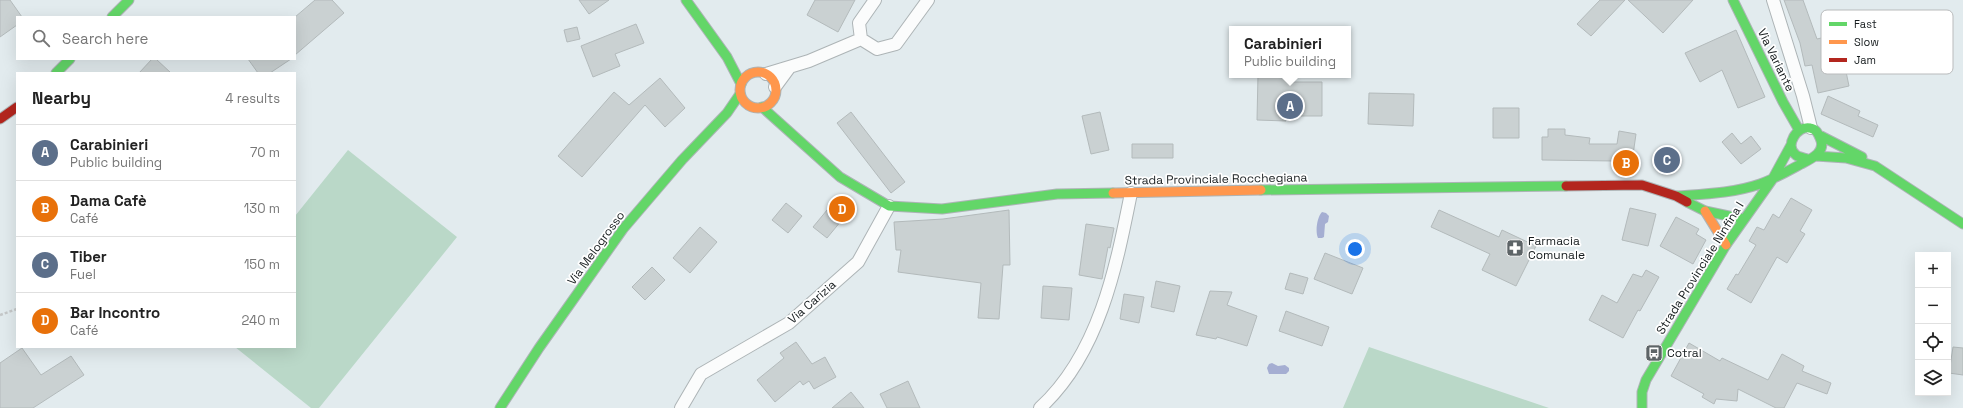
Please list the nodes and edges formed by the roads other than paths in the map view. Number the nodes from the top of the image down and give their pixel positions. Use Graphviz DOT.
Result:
graph roads {
  1 [pos="129,0"];
  2 [pos="686,0"];
  3 [pos="875,0"];
  4 [pos="928,0"];
  5 [pos="1733,0"];
  6 [pos="1773,0"];
  7 [pos="113,16"];
  8 [pos="861,39"];
  9 [pos="727,57"];
  10 [pos="69,60"];
  11 [pos="789,68"];
  12 [pos="57,72"];
  13 [pos="750,74"];
  14 [pos="766,74"];
  15 [pos="775,87"];
  16 [pos="741,89"];
  17 [pos="772,100"];
  18 [pos="750,106"];
  19 [pos="762,107"];
  20 [pos="16,108"];
  21 [pos="727,113"];
  22 [pos="0,119"];
  23 [pos="784,125"];
  24 [pos="1805,129"];
  25 [pos="1821,136"];
  26 [pos="1791,145"];
  27 [pos="1812,157"];
  28 [pos="1875,166"];
  29 [pos="1772,180"];
  30 [pos="1131,192"];
  31 [pos="1713,194"];
  32 [pos="1676,196"];
  33 [pos="1724,200"];
  34 [pos="889,206"];
  35 [pos="1735,206"];
  36 [pos="1705,211"];
  37 [pos="1743,219"];
  38 [pos="1963,224"];
  39 [pos="1726,245"];
  40 [pos="500,408"];
  41 [pos="681,408"];
  42 [pos="1040,408"];
  43 [pos="1642,408"];
  1 -- 7 [label="main road"];
  2 -- 9 [label="main road"];
  3 -- 8 [label="street"];
  4 -- 8 [label="street"];
  5 -- 24 [label="main road, Via Variante"];
  6 -- 24 [label="street"];
  8 -- 11 [label="street"];
  9 -- 13 [label="main road"];
  9 -- 16 [label="main road"];
  10 -- 12 [label="main road"];
  11 -- 14 [label="street"];
  11 -- 15 [label="street"];
  13 -- 14 [label="main road"];
  13 -- 16 [label="main road"];
  14 -- 15 [label="main road"];
  15 -- 17 [label="main road"];
  16 -- 18 [label="main road"];
  16 -- 21 [label="main road, Via Melogrosso"];
  17 -- 19 [label="main road"];
  17 -- 23 [label="main road, Strada Provinciale Rocchegiana"];
  18 -- 19 [label="main road"];
  18 -- 21 [label="main road, Via Melogrosso"];
  19 -- 23 [label="main road, Strada Provinciale Rocchegiana"];
  20 -- 22 [label="main road"];
  21 -- 40 [label="main road, Via Melogrosso"];
  23 -- 34 [label="main road, Strada Provinciale Rocchegiana"];
  24 -- 25 [label="main road"];
  24 -- 26 [label="main road"];
  25 -- 27 [label="main road"];
  25 -- 28 [label="main road"];
  26 -- 27 [label="main road"];
  26 -- 29 [label="main road, Strada Provinciale Ninfina I"];
  27 -- 28 [label="main road"];
  27 -- 29 [label="main road"];
  28 -- 38 [label="main road"];
  29 -- 31 [label="main road, Strada Provinciale Rocchegiana"];
  29 -- 37 [label="main road, Strada Provinciale Ninfina I"];
  30 -- 32 [label="main road, Strada Provinciale Rocchegiana"];
  30 -- 34 [label="main road, Strada Provinciale Rocchegiana"];
  30 -- 42 [label="street"];
  31 -- 32 [label="main road, Strada Provinciale Rocchegiana"];
  31 -- 33 [label="main road"];
  32 -- 36 [label="main road, Strada Provinciale Rocchegiana"];
  34 -- 41 [label="street, Via Carizia"];
  35 -- 37 [label="main road"];
  36 -- 37 [label="main road, Strada Provinciale Rocchegiana"];
  36 -- 39 [label="main road"];
  37 -- 39 [label="main road, Strada Provinciale Ninfina I"];
  39 -- 43 [label="main road, Strada Provinciale Ninfina I"];
}
